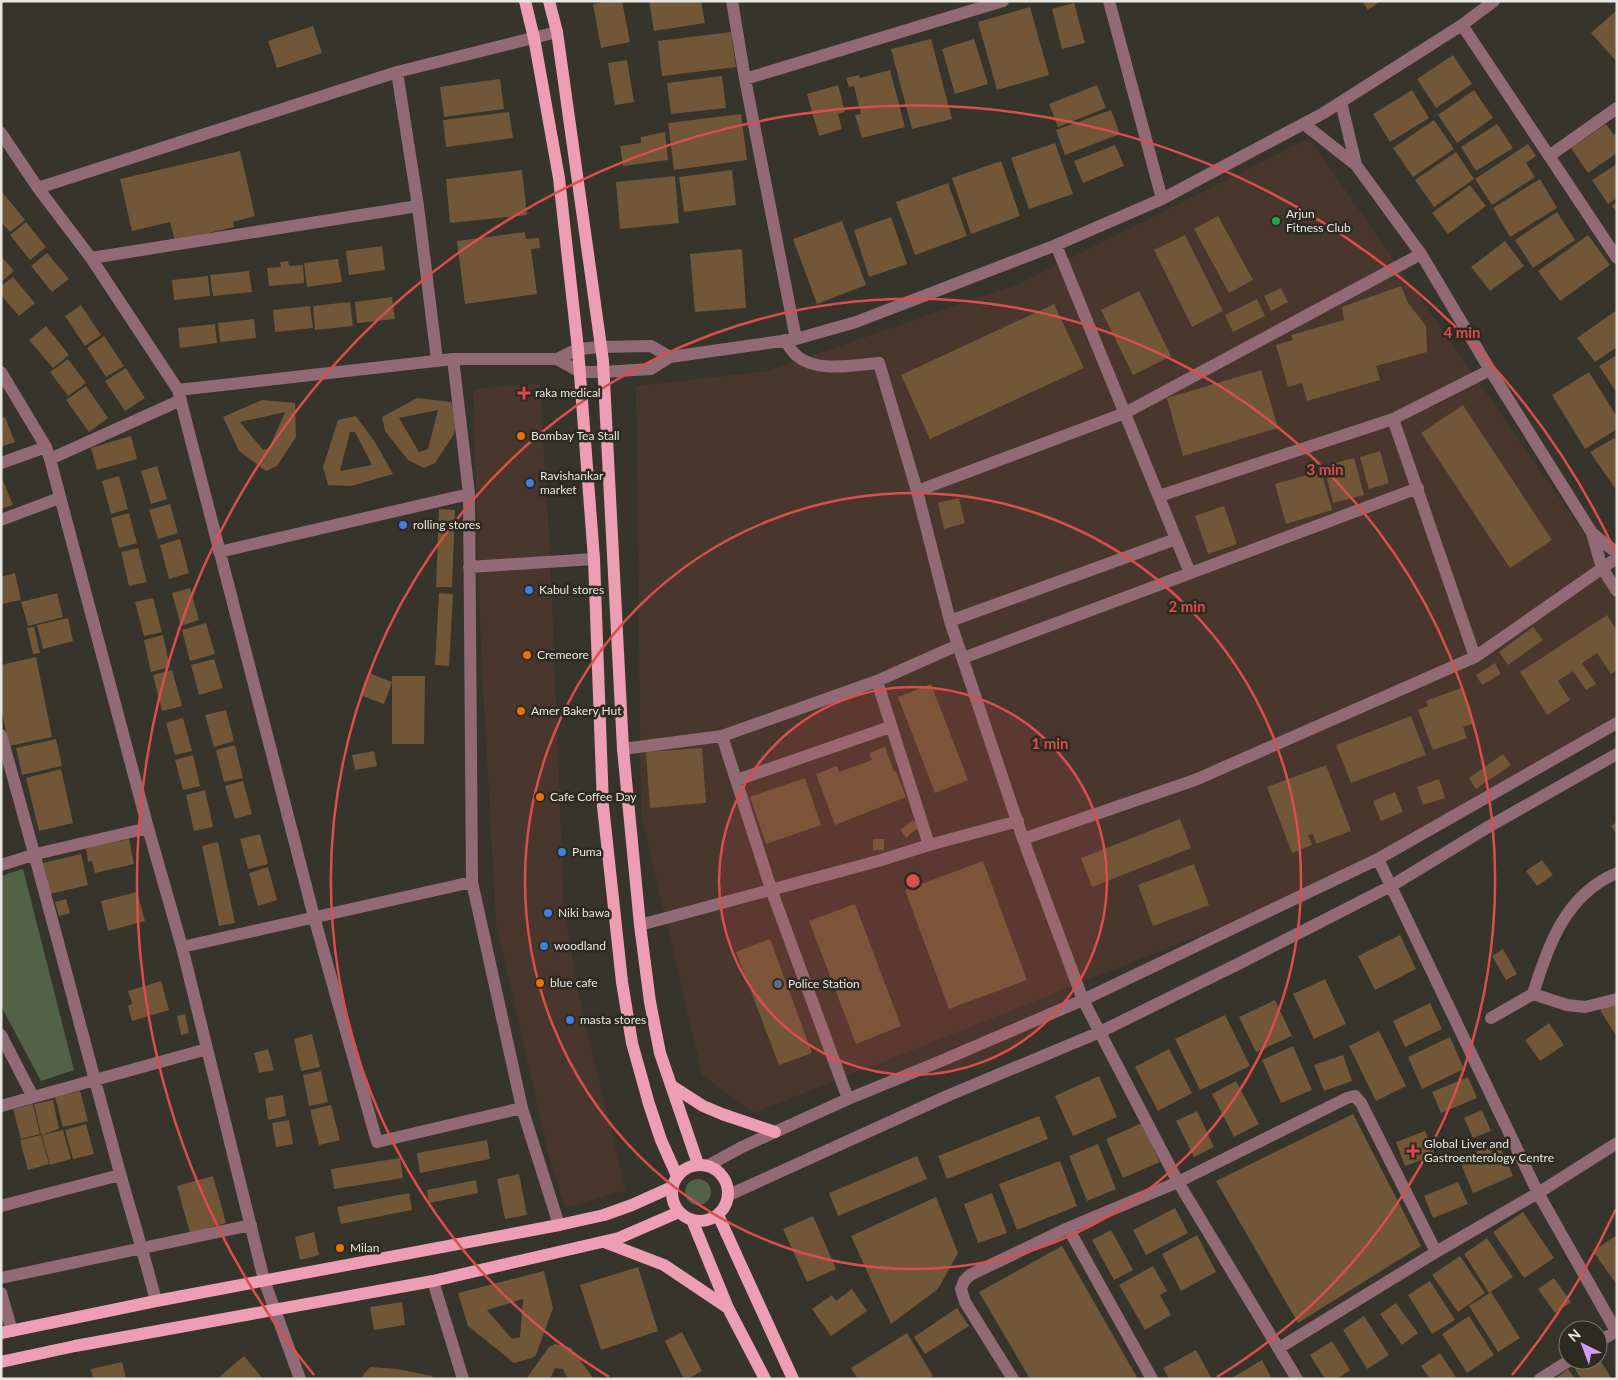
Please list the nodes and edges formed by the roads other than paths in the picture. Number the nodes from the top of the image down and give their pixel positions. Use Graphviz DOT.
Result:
graph roads {
  1 [pos="525,1"];
  2 [pos="549,1"];
  3 [pos="732,1"];
  4 [pos="1003,1"];
  5 [pos="1108,1"];
  6 [pos="1494,1"];
  7 [pos="1462,25"];
  8 [pos="557,32"];
  9 [pos="534,38"];
  10 [pos="397,72"];
  11 [pos="745,79"];
  12 [pos="1341,102"];
  13 [pos="1617,108"];
  14 [pos="1304,124"];
  15 [pos="1,133"];
  16 [pos="1549,156"];
  17 [pos="1356,165"];
  18 [pos="38,188"];
  19 [pos="1162,199"];
  20 [pos="418,206"];
  21 [pos="1056,245"];
  22 [pos="1421,254"];
  23 [pos="91,258"];
  24 [pos="1617,258"];
  25 [pos="790,339"];
  26 [pos="601,347"];
  27 [pos="578,349"];
  28 [pos="670,357"];
  29 [pos="453,359"];
  30 [pos="557,359"];
  31 [pos="437,360"];
  32 [pos="1490,370"];
  33 [pos="580,372"];
  34 [pos="603,372"];
  35 [pos="2,375"];
  36 [pos="180,395"];
  37 [pos="1125,413"];
  38 [pos="1393,419"];
  39 [pos="48,453"];
  40 [pos="1,463"];
  41 [pos="1418,488"];
  42 [pos="917,490"];
  43 [pos="469,494"];
  44 [pos="1159,496"];
  45 [pos="60,498"];
  46 [pos="1,520"];
  47 [pos="1592,533"];
  48 [pos="1176,539"];
  49 [pos="219,552"];
  50 [pos="1617,553"];
  51 [pos="1617,558"];
  52 [pos="594,559"];
  53 [pos="469,567"];
  54 [pos="1602,568"];
  55 [pos="1190,573"];
  56 [pos="1617,591"];
  57 [pos="950,621"];
  58 [pos="958,645"];
  59 [pos="1475,657"];
  60 [pos="963,658"];
  61 [pos="877,681"];
  62 [pos="1617,723"];
  63 [pos="890,727"];
  64 [pos="1,735"];
  65 [pos="722,736"];
  66 [pos="623,749"];
  67 [pos="1617,754"];
  68 [pos="737,780"];
  69 [pos="1018,821"];
  70 [pos="148,828"];
  71 [pos="1023,838"];
  72 [pos="929,845"];
  73 [pos="36,854"];
  74 [pos="1378,859"];
  75 [pos="1,865"];
  76 [pos="1617,873"];
  77 [pos="472,882"];
  78 [pos="1391,886"];
  79 [pos="771,889"];
  80 [pos="314,917"];
  81 [pos="640,925"];
  82 [pos="182,947"];
  83 [pos="1533,994"];
  84 [pos="1617,999"];
  85 [pos="1083,1000"];
  86 [pos="1491,1018"];
  87 [pos="1100,1032"];
  88 [pos="1,1035"];
  89 [pos="208,1049"];
  90 [pos="96,1081"];
  91 [pos="672,1086"];
  92 [pos="32,1097"];
  93 [pos="848,1099"];
  94 [pos="1,1106"];
  95 [pos="522,1108"];
  96 [pos="775,1132"];
  97 [pos="1617,1143"];
  98 [pos="704,1165"];
  99 [pos="120,1175"];
  100 [pos="674,1181"];
  101 [pos="1178,1182"];
  102 [pos="1538,1193"];
  103 [pos="729,1195"];
  104 [pos="1,1206"];
  105 [pos="679,1212"];
  106 [pos="718,1215"];
  107 [pos="692,1220"];
  108 [pos="251,1225"];
  109 [pos="559,1225"];
  110 [pos="1068,1228"];
  111 [pos="604,1242"];
  112 [pos="143,1249"];
  113 [pos="1436,1252"];
  114 [pos="1,1278"];
  115 [pos="264,1280"];
  116 [pos="433,1281"];
  117 [pos="1,1293"];
  118 [pos="156,1300"];
  119 [pos="728,1308"];
  120 [pos="274,1310"];
  121 [pos="1616,1331"];
  122 [pos="6,1332"];
  123 [pos="1279,1348"];
  124 [pos="1,1362"];
  125 [pos="1558,1368"];
  126 [pos="300,1379"];
  127 [pos="463,1379"];
  128 [pos="765,1379"];
  129 [pos="793,1379"];
  130 [pos="1013,1379"];
  131 [pos="1152,1379"];
  132 [pos="1297,1379"];
  133 [pos="1540,1379"];
  1 -- 9 [label="main road"];
  2 -- 8 [label="main road"];
  3 -- 11 [label="street"];
  4 -- 11 [label="street"];
  5 -- 19 [label="street"];
  6 -- 7 [label="street"];
  7 -- 12 [label="street"];
  7 -- 16 [label="street"];
  8 -- 9 [label="street"];
  8 -- 26 [label="main road"];
  9 -- 10 [label="street"];
  9 -- 27 [label="main road"];
  10 -- 18 [label="street"];
  10 -- 20 [label="street"];
  11 -- 25 [label="street"];
  12 -- 14 [label="street"];
  12 -- 17 [label="street"];
  13 -- 16 [label="street"];
  14 -- 17 [label="street"];
  14 -- 19 [label="street"];
  15 -- 18 [label="street"];
  16 -- 24 [label="street"];
  17 -- 22 [label="street"];
  18 -- 23 [label="street"];
  19 -- 21 [label="street"];
  20 -- 23 [label="street"];
  20 -- 31 [label="street"];
  21 -- 25 [label="street"];
  21 -- 37 [label="street"];
  22 -- 32 [label="street"];
  22 -- 37 [label="street"];
  23 -- 36 [label="street"];
  25 -- 28 [label="street"];
  25 -- 42 [label="street"];
  26 -- 27 [label="street"];
  26 -- 28 [label="street"];
  26 -- 34 [label="main road"];
  27 -- 30 [label="street"];
  27 -- 33 [label="main road"];
  28 -- 34 [label="street"];
  29 -- 30 [label="street"];
  29 -- 31 [label="street"];
  29 -- 43 [label="street"];
  30 -- 33 [label="street"];
  31 -- 36 [label="street"];
  32 -- 38 [label="street"];
  32 -- 47 [label="street"];
  33 -- 34 [label="street"];
  33 -- 52 [label="main road"];
  34 -- 66 [label="main road"];
  35 -- 39 [label="street"];
  36 -- 39 [label="street"];
  36 -- 49 [label="street"];
  37 -- 42 [label="street"];
  37 -- 44 [label="street"];
  38 -- 41 [label="street"];
  38 -- 44 [label="street"];
  39 -- 40 [label="street"];
  39 -- 45 [label="street"];
  41 -- 55 [label="street"];
  41 -- 59 [label="street"];
  42 -- 57 [label="street"];
  43 -- 49 [label="street"];
  43 -- 53 [label="street"];
  44 -- 48 [label="street"];
  45 -- 46 [label="street"];
  45 -- 70 [label="street"];
  47 -- 50 [label="street"];
  47 -- 54 [label="street"];
  48 -- 55 [label="street"];
  48 -- 57 [label="street"];
  49 -- 80 [label="street"];
  51 -- 54 [label="street"];
  52 -- 53 [label="street"];
  52 -- 100 [label="main road"];
  53 -- 77 [label="street"];
  54 -- 56 [label="street"];
  54 -- 59 [label="street"];
  55 -- 60 [label="street"];
  57 -- 58 [label="street"];
  58 -- 60 [label="street"];
  58 -- 61 [label="street"];
  59 -- 71 [label="street"];
  60 -- 69 [label="street"];
  61 -- 63 [label="street"];
  61 -- 65 [label="street"];
  62 -- 74 [label="street"];
  63 -- 68 [label="street"];
  63 -- 72 [label="street"];
  64 -- 73 [label="street"];
  65 -- 66 [label="street"];
  65 -- 68 [label="street"];
  66 -- 81 [label="main road"];
  67 -- 78 [label="street"];
  68 -- 79 [label="street"];
  69 -- 71 [label="street"];
  69 -- 72 [label="street"];
  70 -- 73 [label="street"];
  70 -- 82 [label="street"];
  71 -- 85 [label="street"];
  72 -- 79 [label="street"];
  73 -- 75 [label="street"];
  73 -- 90 [label="street"];
  74 -- 78 [label="street"];
  74 -- 85 [label="street"];
  76 -- 83 [label="street"];
  77 -- 80 [label="street"];
  77 -- 95 [label="street"];
  78 -- 87 [label="street"];
  78 -- 102 [label="street"];
  79 -- 81 [label="street"];
  79 -- 93 [label="street"];
  80 -- 82 [label="street"];
  80 -- 95 [label="street"];
  81 -- 91 [label="main road"];
  82 -- 89 [label="street"];
  83 -- 84 [label="street"];
  83 -- 86 [label="street"];
  85 -- 87 [label="street"];
  85 -- 93 [label="street"];
  87 -- 101 [label="street"];
  87 -- 103 [label="street"];
  88 -- 92 [label="street"];
  89 -- 90 [label="street"];
  89 -- 108 [label="street"];
  90 -- 92 [label="street"];
  90 -- 99 [label="street"];
  91 -- 96 [label="main road"];
  91 -- 98 [label="main road"];
  92 -- 94 [label="street"];
  93 -- 96 [label="street"];
  95 -- 109 [label="street"];
  96 -- 98 [label="street"];
  97 -- 102 [label="street"];
  98 -- 100 [label="main road"];
  98 -- 103 [label="main road"];
  99 -- 104 [label="street"];
  99 -- 112 [label="street"];
  100 -- 105 [label="main road"];
  100 -- 109 [label="main road"];
  101 -- 110 [label="street"];
  101 -- 113 [label="street"];
  101 -- 123 [label="street"];
  102 -- 113 [label="street"];
  102 -- 121 [label="street"];
  103 -- 106 [label="main road"];
  105 -- 107 [label="main road"];
  105 -- 111 [label="main road"];
  106 -- 107 [label="main road"];
  106 -- 129 [label="main road"];
  107 -- 119 [label="main road"];
  108 -- 112 [label="street"];
  108 -- 115 [label="street"];
  109 -- 115 [label="main road"];
  110 -- 130 [label="street"];
  110 -- 131 [label="street"];
  111 -- 116 [label="main road"];
  111 -- 119 [label="main road"];
  112 -- 114 [label="street"];
  112 -- 118 [label="street"];
  113 -- 123 [label="street"];
  115 -- 118 [label="main road"];
  115 -- 120 [label="street"];
  116 -- 120 [label="main road"];
  116 -- 127 [label="street"];
  117 -- 122 [label="street"];
  118 -- 122 [label="main road"];
  119 -- 128 [label="main road"];
  120 -- 124 [label="main road"];
  120 -- 126 [label="street"];
  123 -- 132 [label="street"];
  125 -- 133 [label="street"];
}
